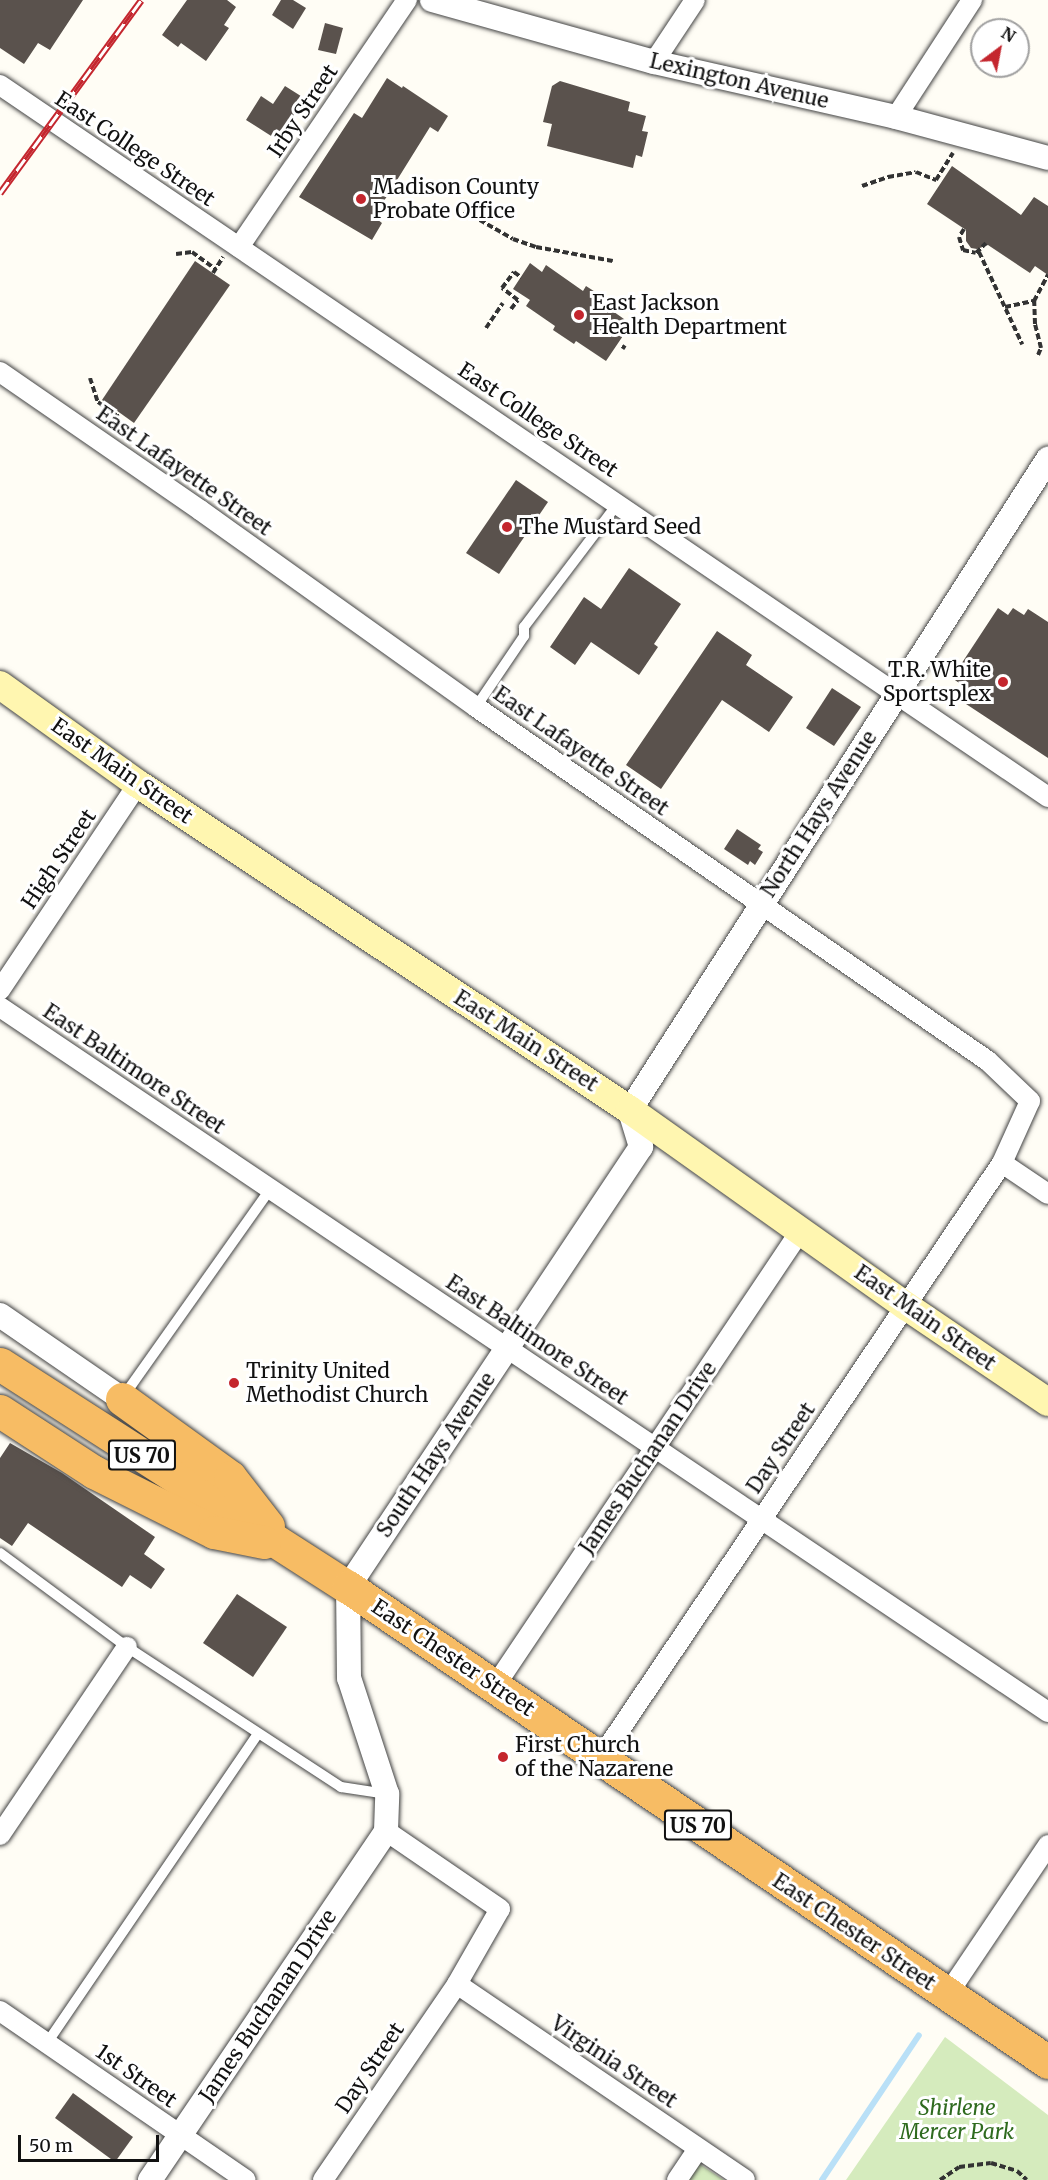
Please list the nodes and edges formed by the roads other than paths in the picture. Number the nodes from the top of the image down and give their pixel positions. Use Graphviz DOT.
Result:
graph roads {
  1 [pos="406,0"];
  2 [pos="432,0"];
  3 [pos="695,0"];
  4 [pos="972,0"];
  5 [pos="654,62"];
  6 [pos="0,85"];
  7 [pos="896,117"];
  8 [pos="1048,158"];
  9 [pos="231,252"];
  10 [pos="0,372"];
  11 [pos="1048,459"];
  12 [pos="618,504"];
  13 [pos="0,685"];
  14 [pos="896,695"];
  15 [pos="476,707"];
  16 [pos="138,784"];
  17 [pos="1048,798"];
  18 [pos="761,905"];
  19 [pos="0,990"];
  20 [pos="0,1007"];
  21 [pos="630,1110"];
  22 [pos="1002,1163"];
  23 [pos="270,1189"];
  24 [pos="1048,1194"];
  25 [pos="801,1230"];
  26 [pos="906,1306"];
  27 [pos="0,1315"];
  28 [pos="507,1348"];
  29 [pos="0,1364"];
  30 [pos="122,1399"];
  31 [pos="1048,1402"];
  32 [pos="0,1411"];
  33 [pos="655,1448"];
  34 [pos="762,1520"];
  35 [pos="284,1546"];
  36 [pos="0,1553"];
  37 [pos="348,1587"];
  38 [pos="127,1647"];
  39 [pos="495,1686"];
  40 [pos="1048,1713"];
  41 [pos="258,1734"];
  42 [pos="600,1759"];
  43 [pos="387,1794"];
  44 [pos="386,1831"];
  45 [pos="0,1835"];
  46 [pos="1048,1845"];
  47 [pos="457,1984"];
  48 [pos="947,1995"];
  49 [pos="0,2011"];
  50 [pos="46,2043"];
  51 [pos="1048,2062"];
  52 [pos="181,2136"];
  53 [pos="698,2149"];
  54 [pos="150,2180"];
  55 [pos="246,2180"];
  56 [pos="323,2180"];
  57 [pos="677,2180"];
  58 [pos="745,2180"];
  1 -- 9 [label="street, Irby Street"];
  2 -- 5 [label="street, Lexington Avenue"];
  3 -- 5 [label="street"];
  4 -- 7 [label="street"];
  5 -- 7 [label="street, Lexington Avenue"];
  6 -- 9 [label="street, East College Street"];
  7 -- 8 [label="street, Lexington Avenue"];
  9 -- 12 [label="street, East College Street"];
  10 -- 15 [label="street, East Lafayette Street"];
  11 -- 14 [label="street, North Hays Avenue"];
  12 -- 14 [label="street, East College Street"];
  12 -- 15 [label="lane"];
  13 -- 16 [label="main road, East Main Street"];
  14 -- 17 [label="street, East College Street"];
  14 -- 18 [label="street, North Hays Avenue"];
  15 -- 18 [label="street, East Lafayette Street"];
  16 -- 19 [label="street, High Street"];
  16 -- 21 [label="main road, East Main Street"];
  18 -- 21 [label="street, North Hays Avenue"];
  18 -- 22 [label="street, East Lafayette Street"];
  20 -- 23 [label="street, East Baltimore Street"];
  21 -- 25 [label="main road, East Main Street"];
  21 -- 28 [label="street, South Hays Avenue"];
  22 -- 24 [label="street"];
  22 -- 26 [label="street, Day Street"];
  23 -- 28 [label="street, East Baltimore Street"];
  23 -- 30 [label="lane"];
  25 -- 26 [label="main road, East Main Street"];
  25 -- 33 [label="street, James Buchanan Drive"];
  26 -- 31 [label="main road, East Main Street"];
  26 -- 34 [label="street, Day Street"];
  27 -- 30 [label="street"];
  28 -- 33 [label="street, East Baltimore Street"];
  28 -- 37 [label="street, South Hays Avenue"];
  29 -- 35 [label="highway, East Chester Street / US 70"];
  30 -- 35 [label="highway"];
  32 -- 35 [label="highway"];
  33 -- 34 [label="street, East Baltimore Street"];
  33 -- 39 [label="street, James Buchanan Drive"];
  34 -- 40 [label="street, East Baltimore Street"];
  34 -- 42 [label="street, Day Street"];
  35 -- 37 [label="highway, East Chester Street / US 70"];
  36 -- 38 [label="lane"];
  37 -- 39 [label="highway, East Chester Street / US 70"];
  37 -- 43 [label="street"];
  38 -- 41 [label="lane"];
  38 -- 45 [label="street"];
  39 -- 42 [label="highway, East Chester Street / US 70"];
  41 -- 43 [label="lane"];
  41 -- 50 [label="lane"];
  42 -- 48 [label="highway, East Chester Street / US 70"];
  43 -- 44 [label="street"];
  44 -- 47 [label="street, Day Street"];
  44 -- 52 [label="street, James Buchanan Drive"];
  46 -- 48 [label="street"];
  47 -- 53 [label="street, Virginia Street"];
  47 -- 56 [label="street, Day Street"];
  48 -- 51 [label="highway, East Chester Street / US 70"];
  49 -- 50 [label="street, 1st Street"];
  50 -- 52 [label="street, 1st Street"];
  52 -- 54 [label="street, James Buchanan Drive"];
  52 -- 55 [label="street, 1st Street"];
  53 -- 57 [label="street"];
  53 -- 58 [label="street, Virginia Street"];
}
